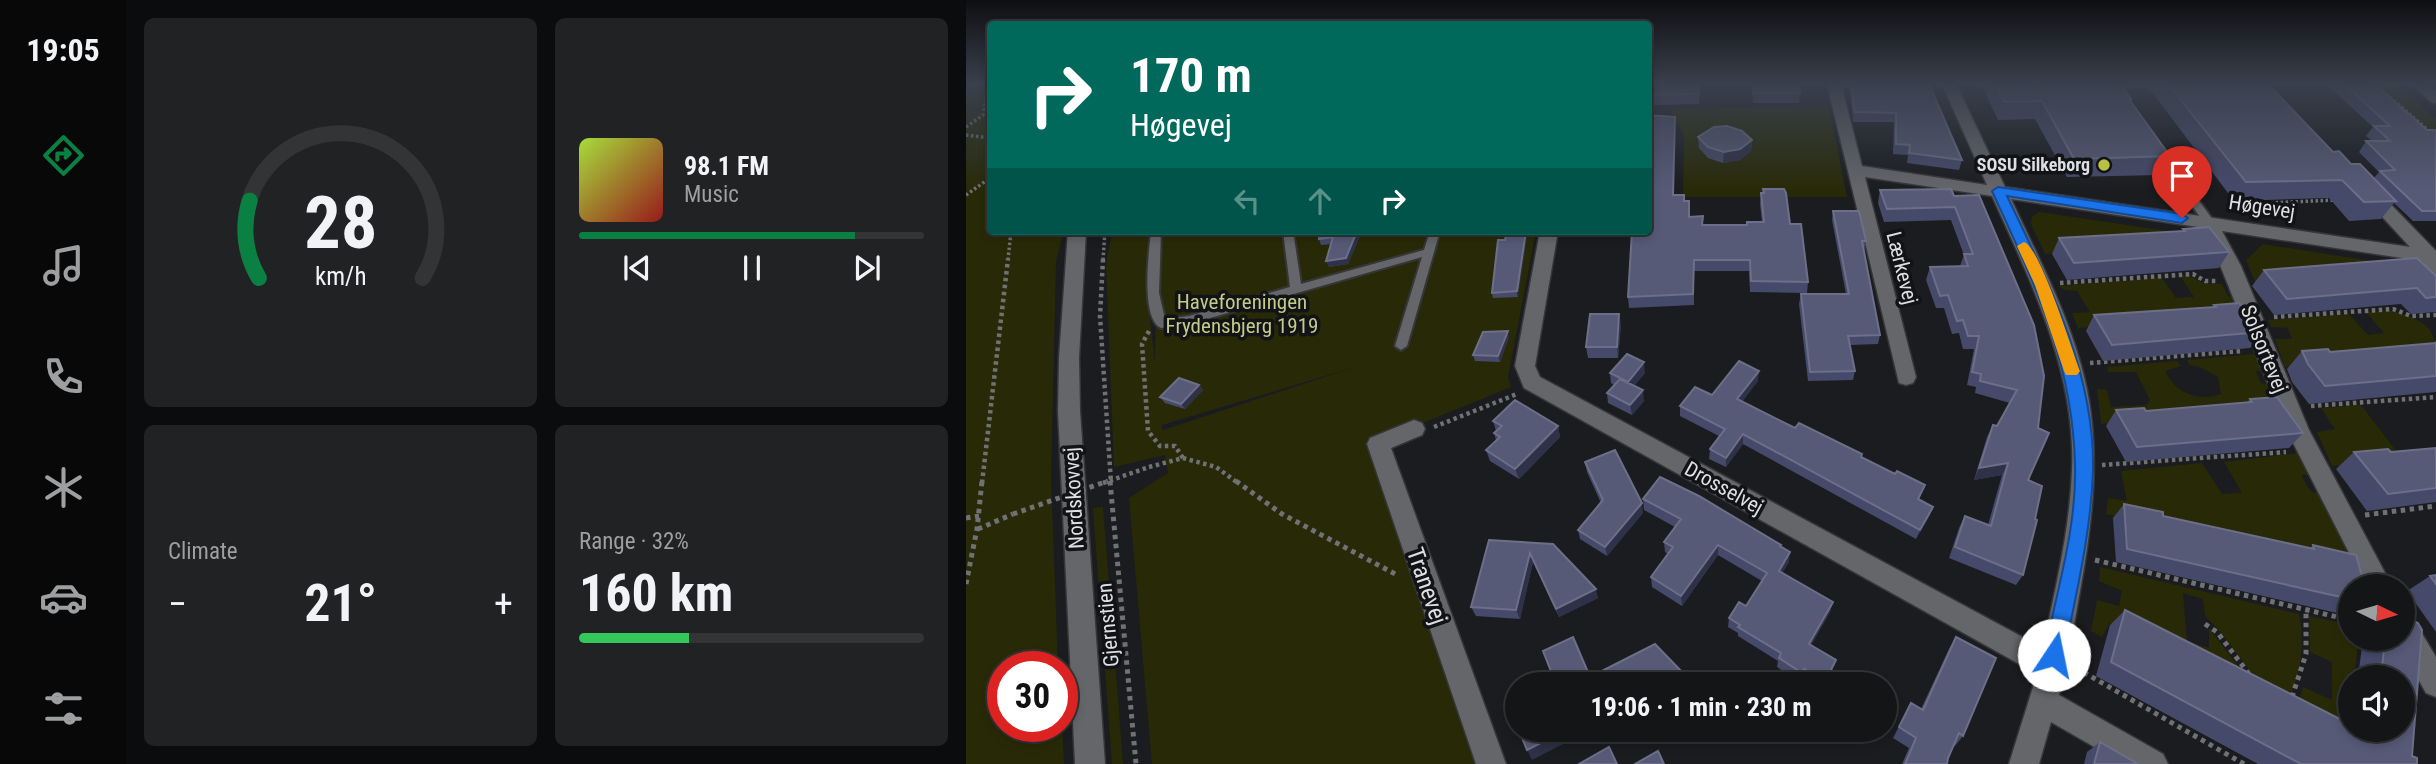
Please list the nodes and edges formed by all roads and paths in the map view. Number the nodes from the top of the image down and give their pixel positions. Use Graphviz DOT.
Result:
graph roads {
  1 [pos="1842,120"];
  2 [pos="1965,120"];
  3 [pos="2416,120"];
  4 [pos="966,135"];
  5 [pos="2436,137"];
  6 [pos="987,138"];
  7 [pos="2150,139"];
  8 [pos="1854,170"];
  9 [pos="987,180"];
  10 [pos="2357,180"];
  11 [pos="1998,191"];
  12 [pos="966,195"];
  13 [pos="2375,198"];
  14 [pos="2209,222"];
  15 [pos="1011,235"];
  16 [pos="1077,235"];
  17 [pos="1105,235"];
  18 [pos="1156,235"];
  19 [pos="1289,235"];
  20 [pos="1434,235"];
  21 [pos="1548,235"];
  22 [pos="2291,235"];
  23 [pos="1428,252"];
  24 [pos="2434,261"];
  25 [pos="2219,281"];
  26 [pos="2042,285"];
  27 [pos="1296,290"];
  28 [pos="2436,315"];
  29 [pos="1157,318"];
  30 [pos="2252,319"];
  31 [pos="1401,346"];
  32 [pos="2235,351"];
  33 [pos="2071,365"];
  34 [pos="1906,377"];
  35 [pos="1518,393"];
  36 [pos="2436,397"];
  37 [pos="2288,407"];
  38 [pos="1419,430"];
  39 [pos="2296,452"];
  40 [pos="1183,458"];
  41 [pos="2084,467"];
  42 [pos="2436,506"];
  43 [pos="979,516"];
  44 [pos="966,518"];
  45 [pos="2343,518"];
  46 [pos="977,529"];
  47 [pos="2074,555"];
  48 [pos="2373,574"];
  49 [pos="966,584"];
  50 [pos="1428,591"];
  51 [pos="2306,610"];
  52 [pos="2338,617"];
  53 [pos="2205,624"];
  54 [pos="2415,647"];
  55 [pos="2053,661"];
  56 [pos="2436,683"];
  57 [pos="2257,685"];
  58 [pos="2043,702"];
  59 [pos="2289,704"];
  60 [pos="1090,764"];
  61 [pos="1136,764"];
  62 [pos="1491,764"];
  63 [pos="2024,764"];
  64 [pos="2153,764"];
  65 [pos="2245,764"];
  1 -- 8 [label="street, Lærkevej"];
  2 -- 11 [label="street"];
  3 -- 5 [label="path"];
  4 -- 6 [label="path"];
  7 -- 14 [label="lane"];
  8 -- 11 [label="street"];
  8 -- 34 [label="street, Lærkevej"];
  9 -- 12 [label="path"];
  10 -- 13 [label="street"];
  11 -- 14 [label="street, Høgevej"];
  11 -- 26 [label="street"];
  13 -- 22 [label="path"];
  13 -- 24 [label="street"];
  14 -- 22 [label="street, Høgevej"];
  14 -- 30 [label="street, Solsortevej"];
  15 -- 43 [label="path"];
  16 -- 60 [label="street, Nordskovvej"];
  17 -- 61 [label="path, Gjernstien"];
  18 -- 29 [label="lane"];
  19 -- 27 [label="lane"];
  20 -- 23 [label="lane"];
  21 -- 55 [label="street, Drosselvej"];
  22 -- 24 [label="street, Høgevej"];
  23 -- 27 [label="lane"];
  23 -- 31 [label="lane"];
  25 -- 26 [label="path"];
  26 -- 33 [label="street"];
  27 -- 29 [label="lane"];
  28 -- 30 [label="path"];
  29 -- 40 [label="path"];
  30 -- 37 [label="street, Solsortevej"];
  32 -- 33 [label="path"];
  33 -- 41 [label="street"];
  35 -- 38 [label="path"];
  36 -- 37 [label="path"];
  37 -- 45 [label="street, Solsortevej"];
  38 -- 50 [label="street, Tranevej"];
  39 -- 41 [label="path"];
  40 -- 46 [label="path, bridge"];
  40 -- 50 [label="path"];
  41 -- 47 [label="street"];
  42 -- 45 [label="path"];
  43 -- 44 [label="path"];
  43 -- 46 [label="path"];
  45 -- 48 [label="street, Solsortevej"];
  46 -- 49 [label="path"];
  47 -- 51 [label="path"];
  47 -- 55 [label="street"];
  50 -- 62 [label="street, Tranevej"];
  51 -- 52 [label="path"];
  51 -- 59 [label="path"];
  53 -- 57 [label="path"];
  54 -- 56 [label="street"];
  55 -- 58 [label="street"];
  55 -- 65 [label="path"];
  58 -- 63 [label="street"];
  58 -- 64 [label="street"];
}
